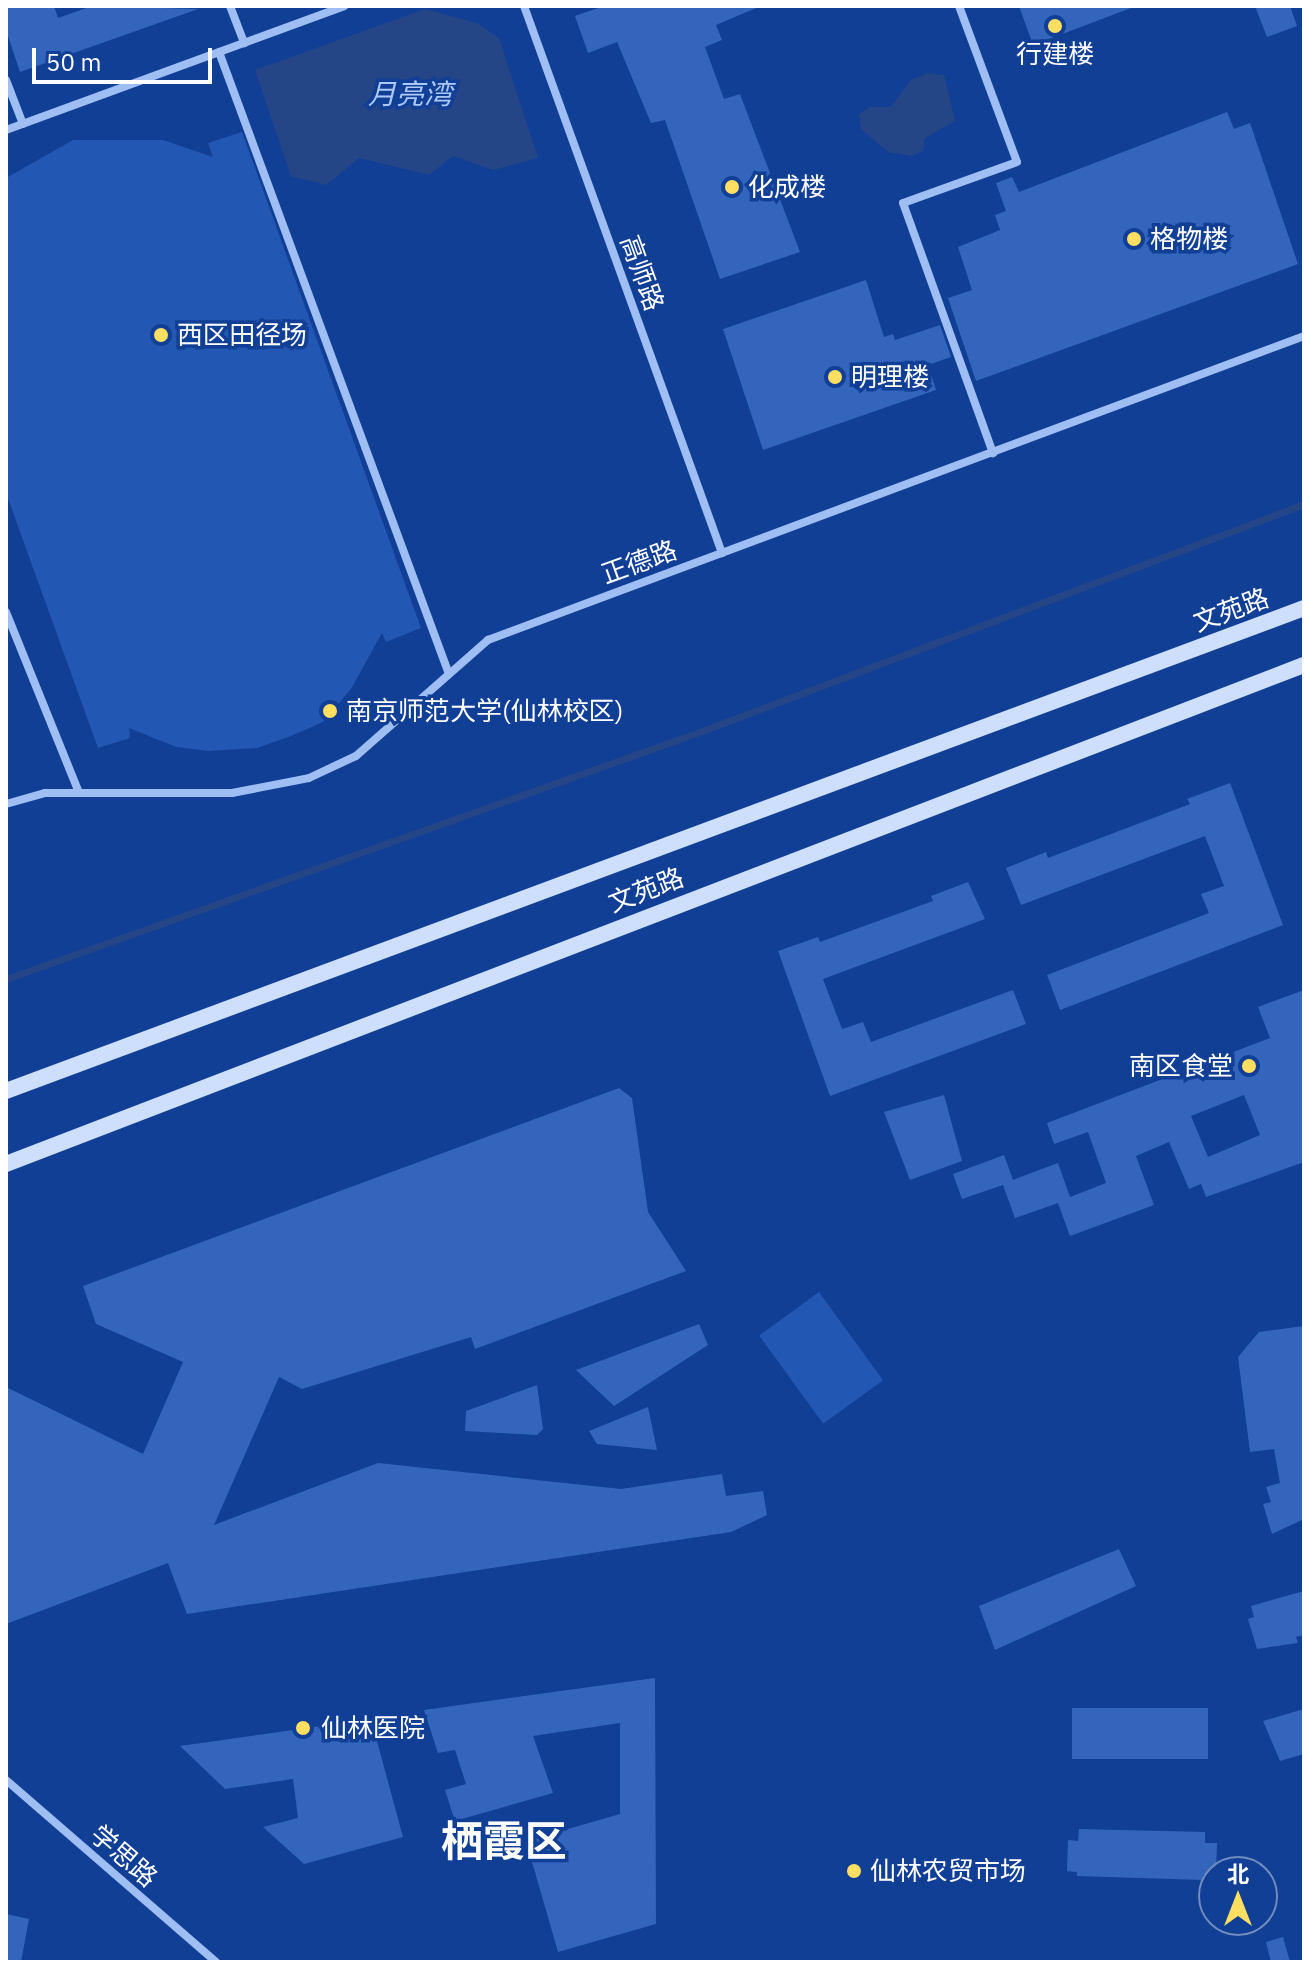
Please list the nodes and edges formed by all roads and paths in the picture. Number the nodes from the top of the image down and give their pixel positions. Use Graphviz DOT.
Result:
graph roads {
  1 [pos="230,6"];
  2 [pos="344,6"];
  3 [pos="524,6"];
  4 [pos="959,6"];
  5 [pos="244,43"];
  6 [pos="219,52"];
  7 [pos="6,80"];
  8 [pos="23,124"];
  9 [pos="6,130"];
  10 [pos="1304,336"];
  11 [pos="993,453"];
  12 [pos="722,553"];
  13 [pos="1304,608"];
  14 [pos="6,612"];
  15 [pos="1304,665"];
  16 [pos="449,674"];
  17 [pos="79,793"];
  18 [pos="6,804"];
  19 [pos="6,1091"];
  20 [pos="6,1164"];
  21 [pos="6,1780"];
  22 [pos="216,1962"];
  1 -- 5 [label="street"];
  2 -- 5 [label="street"];
  3 -- 12 [label="street, 高师路"];
  4 -- 11 [label="street"];
  5 -- 6 [label="street"];
  6 -- 8 [label="street"];
  6 -- 16 [label="street"];
  7 -- 8 [label="street"];
  8 -- 9 [label="street"];
  10 -- 11 [label="street, 正德路"];
  11 -- 12 [label="street, 正德路"];
  12 -- 16 [label="street, 正德路"];
  13 -- 19 [label="main road, 文苑路"];
  14 -- 17 [label="street"];
  15 -- 20 [label="main road, 文苑路"];
  16 -- 17 [label="street, 正德路"];
  17 -- 18 [label="street, 正德路"];
  21 -- 22 [label="street, 学思路"];
}
